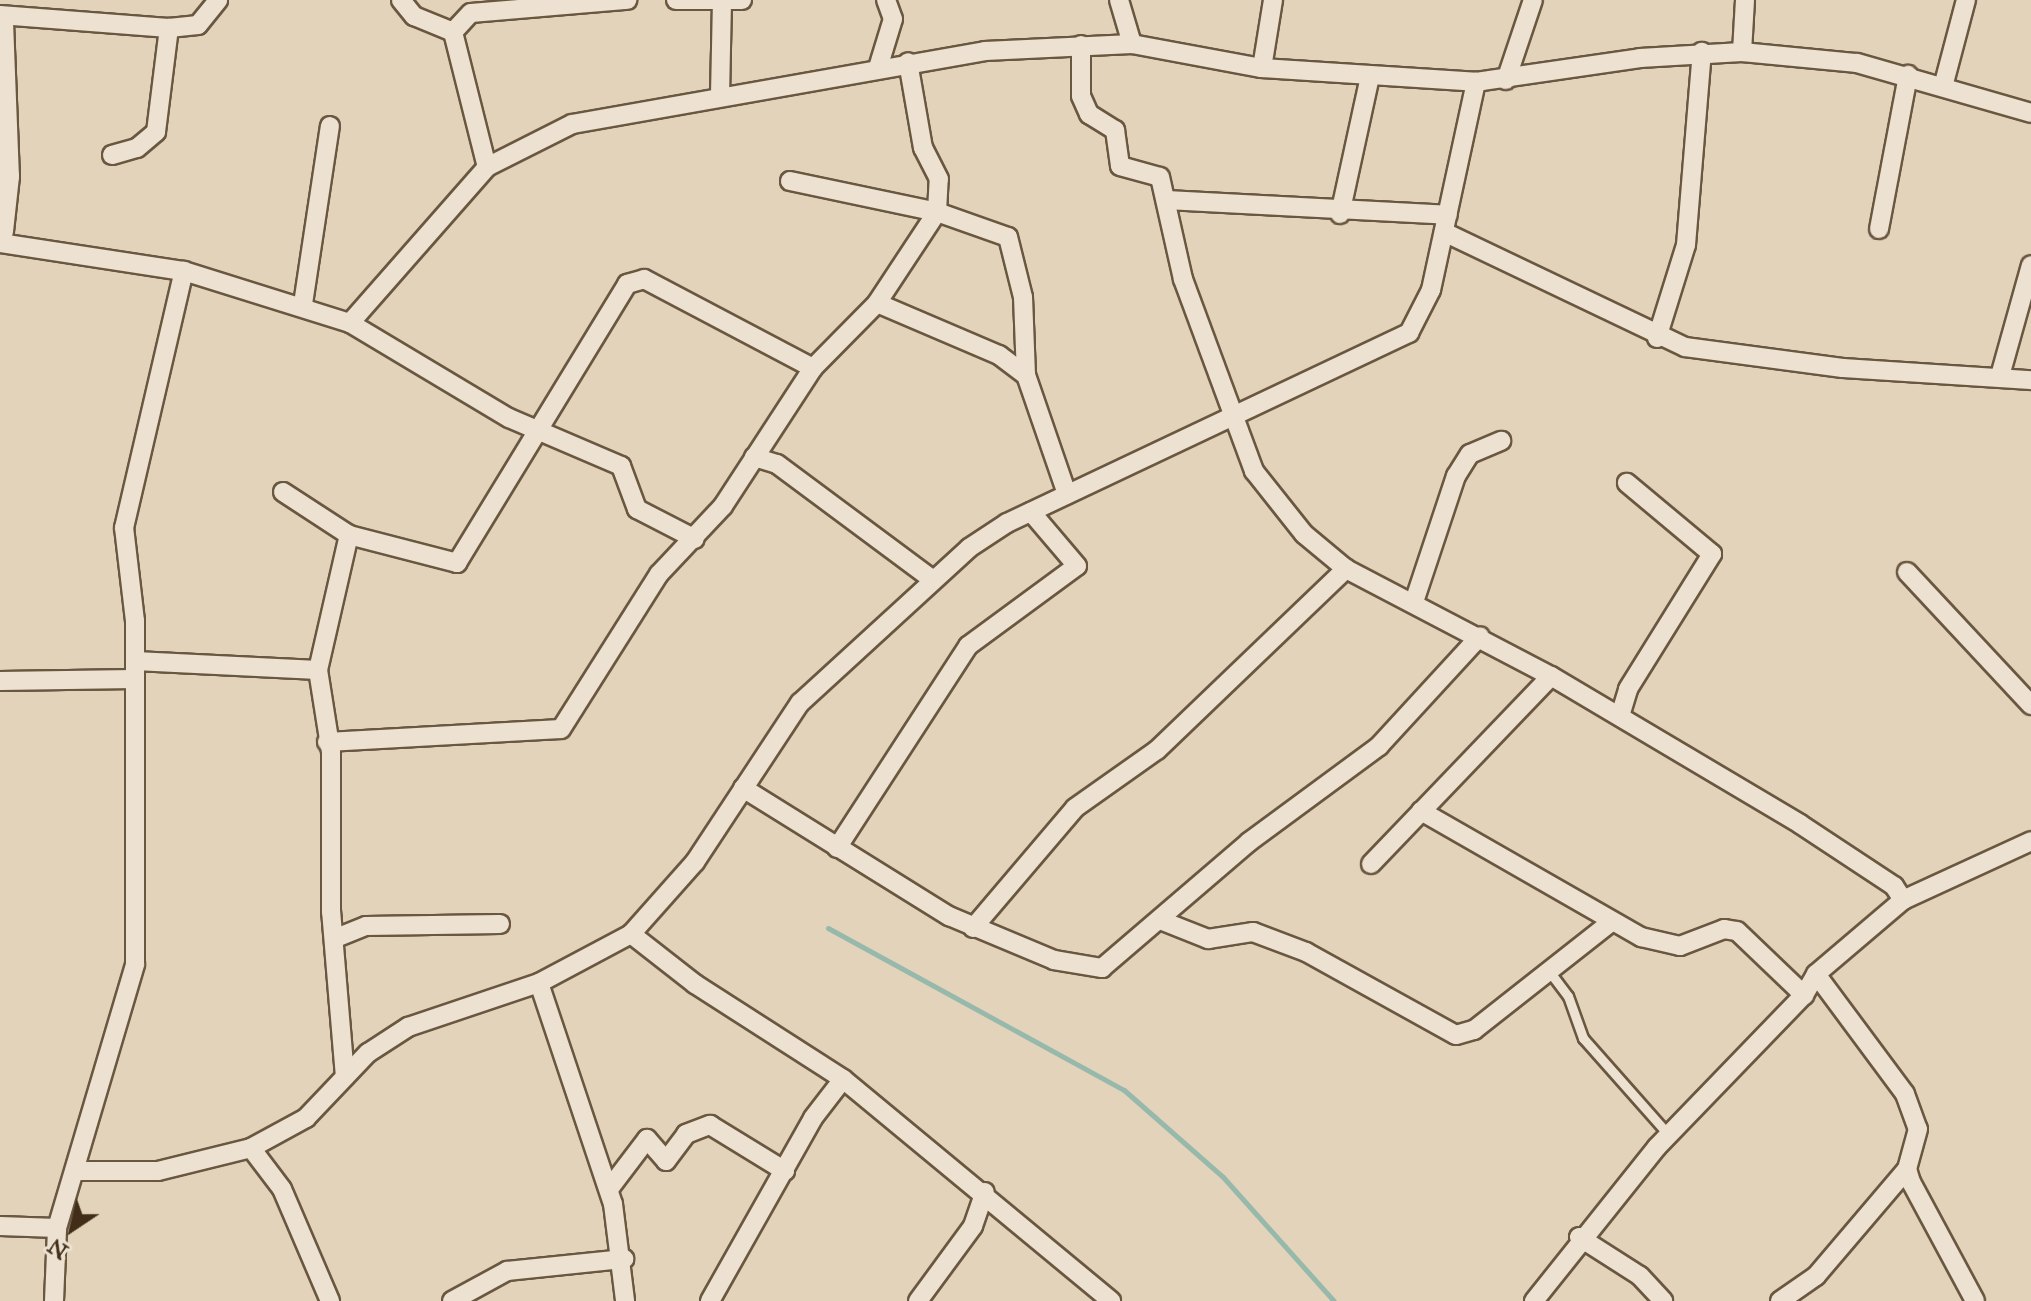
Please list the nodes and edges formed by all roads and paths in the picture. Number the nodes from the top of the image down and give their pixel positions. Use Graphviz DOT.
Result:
graph roads {
  1 [pos="218,0"];
  2 [pos="401,0"];
  3 [pos="627,0"];
  4 [pos="676,0"];
  5 [pos="742,0"];
  6 [pos="886,0"];
  7 [pos="1119,0"];
  8 [pos="1273,0"];
  9 [pos="1533,0"];
  10 [pos="1745,0"];
  11 [pos="1966,0"];
  12 [pos="722,3"];
  13 [pos="0,15"];
  14 [pos="0,22"];
  15 [pos="169,28"];
  16 [pos="453,32"];
  17 [pos="1132,44"];
  18 [pos="1081,45"];
  19 [pos="1702,52"];
  20 [pos="1742,52"];
  21 [pos="908,62"];
  22 [pos="878,68"];
  23 [pos="1262,68"];
  24 [pos="1908,75"];
  25 [pos="1370,76"];
  26 [pos="1506,80"];
  27 [pos="1476,82"];
  28 [pos="1944,83"];
  29 [pos="720,96"];
  30 [pos="2031,113"];
  31 [pos="330,126"];
  32 [pos="112,155"];
  33 [pos="487,167"];
  34 [pos="790,181"];
  35 [pos="1166,200"];
  36 [pos="937,212"];
  37 [pos="1340,214"];
  38 [pos="1446,224"];
  39 [pos="1879,229"];
  40 [pos="0,231"];
  41 [pos="0,243"];
  42 [pos="2031,265"];
  43 [pos="184,271"];
  44 [pos="877,303"];
  45 [pos="303,304"];
  46 [pos="350,323"];
  47 [pos="1657,338"];
  48 [pos="813,368"];
  49 [pos="1026,375"];
  50 [pos="2000,376"];
  51 [pos="2031,380"];
  52 [pos="1233,416"];
  53 [pos="538,427"];
  54 [pos="1501,441"];
  55 [pos="754,457"];
  56 [pos="1627,483"];
  57 [pos="283,492"];
  58 [pos="1067,494"];
  59 [pos="1031,512"];
  60 [pos="349,535"];
  61 [pos="695,539"];
  62 [pos="1346,569"];
  63 [pos="1907,572"];
  64 [pos="933,580"];
  65 [pos="1414,602"];
  66 [pos="1480,636"];
  67 [pos="135,670"];
  68 [pos="318,670"];
  69 [pos="1551,676"];
  70 [pos="0,681"];
  71 [pos="2031,705"];
  72 [pos="1620,716"];
  73 [pos="327,742"];
  74 [pos="743,788"];
  75 [pos="1421,811"];
  76 [pos="2031,841"];
  77 [pos="837,848"];
  78 [pos="1371,864"];
  79 [pos="1903,900"];
  80 [pos="1160,920"];
  81 [pos="1610,923"];
  82 [pos="500,924"];
  83 [pos="973,928"];
  84 [pos="631,934"];
  85 [pos="336,938"];
  86 [pos="1549,971"];
  87 [pos="1816,974"];
  88 [pos="539,983"];
  89 [pos="1804,995"];
  90 [pos="345,1077"];
  91 [pos="843,1079"];
  92 [pos="1668,1134"];
  93 [pos="251,1148"];
  94 [pos="1907,1169"];
  95 [pos="77,1171"];
  96 [pos="785,1171"];
  97 [pos="609,1189"];
  98 [pos="985,1192"];
  99 [pos="0,1226"];
  100 [pos="57,1228"];
  101 [pos="1579,1237"];
  102 [pos="624,1259"];
  103 [pos="54,1301"];
  104 [pos="330,1301"];
  105 [pos="452,1301"];
  106 [pos="625,1301"];
  107 [pos="710,1301"];
  108 [pos="918,1301"];
  109 [pos="1111,1301"];
  110 [pos="1534,1301"];
  111 [pos="1663,1301"];
  112 [pos="1780,1301"];
  113 [pos="1975,1301"];
  1 -- 15 [label="street"];
  2 -- 16 [label="street"];
  3 -- 16 [label="street"];
  4 -- 12 [label="street"];
  5 -- 12 [label="street"];
  6 -- 22 [label="street"];
  7 -- 17 [label="street"];
  8 -- 23 [label="street"];
  9 -- 26 [label="street"];
  10 -- 20 [label="street"];
  11 -- 28 [label="street"];
  12 -- 29 [label="street"];
  13 -- 15 [label="street"];
  14 -- 40 [label="street"];
  15 -- 32 [label="street"];
  16 -- 33 [label="street"];
  17 -- 18 [label="street"];
  17 -- 23 [label="street"];
  18 -- 21 [label="street"];
  18 -- 35 [label="street"];
  19 -- 20 [label="street"];
  19 -- 26 [label="street"];
  19 -- 47 [label="street"];
  20 -- 24 [label="street"];
  21 -- 22 [label="street"];
  21 -- 36 [label="street"];
  22 -- 29 [label="street"];
  23 -- 25 [label="street"];
  24 -- 28 [label="street"];
  24 -- 39 [label="street"];
  25 -- 27 [label="street"];
  25 -- 37 [label="street"];
  26 -- 27 [label="street"];
  27 -- 38 [label="street"];
  28 -- 30 [label="street"];
  29 -- 33 [label="street"];
  31 -- 45 [label="street"];
  33 -- 46 [label="street"];
  34 -- 36 [label="street"];
  35 -- 37 [label="street"];
  35 -- 52 [label="street"];
  36 -- 44 [label="street"];
  36 -- 49 [label="street"];
  37 -- 38 [label="street"];
  38 -- 47 [label="street"];
  38 -- 52 [label="street"];
  41 -- 43 [label="street"];
  42 -- 50 [label="street"];
  43 -- 45 [label="street"];
  43 -- 67 [label="street"];
  44 -- 48 [label="street"];
  44 -- 49 [label="street"];
  45 -- 46 [label="street"];
  46 -- 53 [label="street"];
  47 -- 50 [label="street"];
  48 -- 53 [label="street"];
  48 -- 55 [label="street"];
  49 -- 58 [label="street"];
  50 -- 51 [label="street"];
  52 -- 58 [label="street"];
  52 -- 62 [label="street"];
  53 -- 60 [label="street"];
  53 -- 61 [label="street"];
  54 -- 65 [label="street"];
  55 -- 61 [label="street"];
  55 -- 64 [label="street"];
  56 -- 72 [label="street"];
  57 -- 60 [label="street"];
  58 -- 59 [label="street"];
  59 -- 64 [label="street"];
  59 -- 77 [label="street"];
  60 -- 68 [label="street"];
  61 -- 73 [label="street"];
  62 -- 65 [label="street"];
  62 -- 83 [label="street"];
  63 -- 71 [label="street"];
  64 -- 74 [label="street"];
  65 -- 66 [label="street"];
  66 -- 69 [label="street"];
  66 -- 80 [label="street"];
  67 -- 68 [label="street"];
  67 -- 70 [label="street"];
  67 -- 95 [label="street"];
  68 -- 73 [label="street"];
  69 -- 72 [label="street"];
  69 -- 75 [label="street"];
  72 -- 79 [label="street"];
  73 -- 85 [label="street"];
  74 -- 77 [label="street"];
  74 -- 84 [label="street"];
  75 -- 78 [label="street"];
  75 -- 81 [label="street"];
  76 -- 79 [label="street"];
  77 -- 83 [label="street"];
  79 -- 87 [label="street"];
  80 -- 83 [label="street"];
  80 -- 86 [label="street"];
  81 -- 86 [label="street"];
  81 -- 89 [label="street"];
  82 -- 85 [label="street"];
  84 -- 88 [label="street"];
  84 -- 91 [label="street"];
  85 -- 90 [label="street"];
  86 -- 92 [label="lane"];
  87 -- 89 [label="street"];
  87 -- 94 [label="street"];
  88 -- 90 [label="street"];
  88 -- 97 [label="street"];
  89 -- 92 [label="street"];
  90 -- 93 [label="street"];
  91 -- 96 [label="street"];
  91 -- 98 [label="street"];
  92 -- 101 [label="street"];
  93 -- 95 [label="street"];
  93 -- 104 [label="street"];
  94 -- 112 [label="street"];
  94 -- 113 [label="street"];
  95 -- 100 [label="street"];
  96 -- 97 [label="street"];
  96 -- 107 [label="street"];
  97 -- 102 [label="street"];
  98 -- 108 [label="street"];
  98 -- 109 [label="street"];
  99 -- 100 [label="street"];
  100 -- 103 [label="street"];
  101 -- 110 [label="street"];
  101 -- 111 [label="street"];
  102 -- 105 [label="street"];
  102 -- 106 [label="street"];
}
